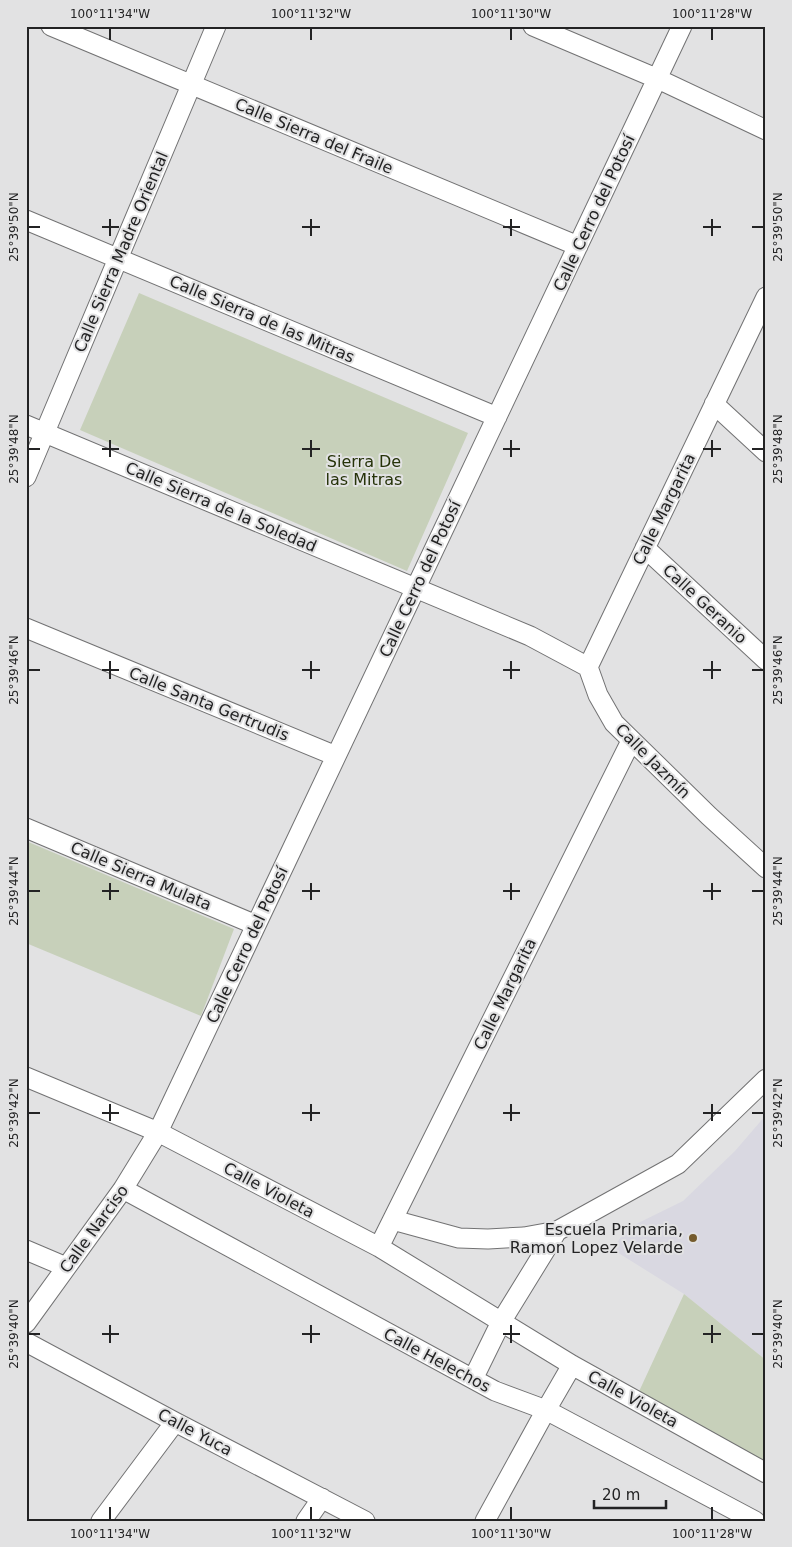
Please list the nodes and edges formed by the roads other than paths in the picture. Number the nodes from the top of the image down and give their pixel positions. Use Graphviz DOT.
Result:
graph roads {
  1 [pos="51,26"];
  2 [pos="216,26"];
  3 [pos="533,26"];
  4 [pos="682,26"];
  5 [pos="658,79"];
  6 [pos="191,85"];
  7 [pos="766,130"];
  8 [pos="26,220"];
  9 [pos="578,246"];
  10 [pos="118,258"];
  11 [pos="766,297"];
  12 [pos="714,404"];
  13 [pos="497,417"];
  14 [pos="26,425"];
  15 [pos="45,433"];
  16 [pos="766,452"];
  17 [pos="26,477"];
  18 [pos="645,548"];
  19 [pos="416,588"];
  20 [pos="26,628"];
  21 [pos="766,660"];
  22 [pos="588,667"];
  23 [pos="631,741"];
  24 [pos="336,756"];
  25 [pos="26,828"];
  26 [pos="766,868"];
  27 [pos="256,925"];
  28 [pos="26,1077"];
  29 [pos="766,1080"];
  30 [pos="158,1132"];
  31 [pos="123,1189"];
  32 [pos="392,1220"];
  33 [pos="557,1231"];
  34 [pos="379,1248"];
  35 [pos="26,1250"];
  36 [pos="66,1267"];
  37 [pos="501,1322"];
  38 [pos="26,1323"];
  39 [pos="26,1342"];
  40 [pos="572,1365"];
  41 [pos="473,1379"];
  42 [pos="546,1410"];
  43 [pos="175,1422"];
  44 [pos="766,1473"];
  45 [pos="322,1498"];
  46 [pos="101,1521"];
  47 [pos="306,1521"];
  48 [pos="366,1521"];
  49 [pos="485,1521"];
  50 [pos="756,1521"];
  1 -- 6 [label="street, Calle Sierra del Fraile"];
  2 -- 6 [label="street, Calle Sierra Madre Oriental"];
  3 -- 5 [label="street"];
  4 -- 5 [label="street, Calle Cerro del Potosí"];
  5 -- 7 [label="street"];
  5 -- 9 [label="street, Calle Cerro del Potosí"];
  6 -- 9 [label="street, Calle Sierra del Fraile"];
  6 -- 10 [label="street, Calle Sierra Madre Oriental"];
  8 -- 10 [label="street, Calle Sierra de las Mitras"];
  9 -- 13 [label="street, Calle Cerro del Potosí"];
  10 -- 13 [label="street, Calle Sierra de las Mitras"];
  10 -- 15 [label="street, Calle Sierra Madre Oriental"];
  11 -- 12 [label="street, Calle Margarita"];
  12 -- 16 [label="street"];
  12 -- 18 [label="street, Calle Margarita"];
  13 -- 19 [label="street, Calle Cerro del Potosí"];
  14 -- 15 [label="street, Calle Sierra de la Soledad"];
  15 -- 17 [label="street, Calle Sierra Madre Oriental"];
  15 -- 19 [label="street, Calle Sierra de la Soledad"];
  18 -- 21 [label="street, Calle Geranio"];
  18 -- 22 [label="street, Calle Margarita"];
  19 -- 22 [label="street"];
  19 -- 24 [label="street, Calle Cerro del Potosí"];
  20 -- 24 [label="street, Calle Santa Gertrudis"];
  22 -- 23 [label="street, Calle Jazmín"];
  23 -- 26 [label="street, Calle Jazmín"];
  23 -- 32 [label="street, Calle Margarita"];
  24 -- 27 [label="street, Calle Cerro del Potosí"];
  25 -- 27 [label="street, Calle Sierra Mulata"];
  27 -- 30 [label="street, Calle Cerro del Potosí"];
  28 -- 30 [label="street, Calle Violeta"];
  29 -- 33 [label="street"];
  30 -- 31 [label="street, Calle Narciso"];
  30 -- 34 [label="street, Calle Violeta"];
  31 -- 36 [label="street, Calle Narciso"];
  31 -- 41 [label="street, Calle Helechos"];
  32 -- 33 [label="street"];
  32 -- 34 [label="street, Calle Margarita"];
  33 -- 37 [label="street"];
  34 -- 37 [label="street, Calle Violeta"];
  35 -- 36 [label="street"];
  36 -- 38 [label="street, Calle Narciso"];
  37 -- 40 [label="street, Calle Violeta"];
  37 -- 41 [label="street"];
  39 -- 43 [label="street, Calle Yuca"];
  40 -- 42 [label="street"];
  40 -- 44 [label="street, Calle Violeta"];
  41 -- 42 [label="street, Calle Helechos"];
  42 -- 49 [label="street"];
  42 -- 50 [label="street, Calle Helechos"];
  43 -- 45 [label="street, Calle Yuca"];
  43 -- 46 [label="street"];
  45 -- 47 [label="street"];
  45 -- 48 [label="street, Calle Yuca"];
}
